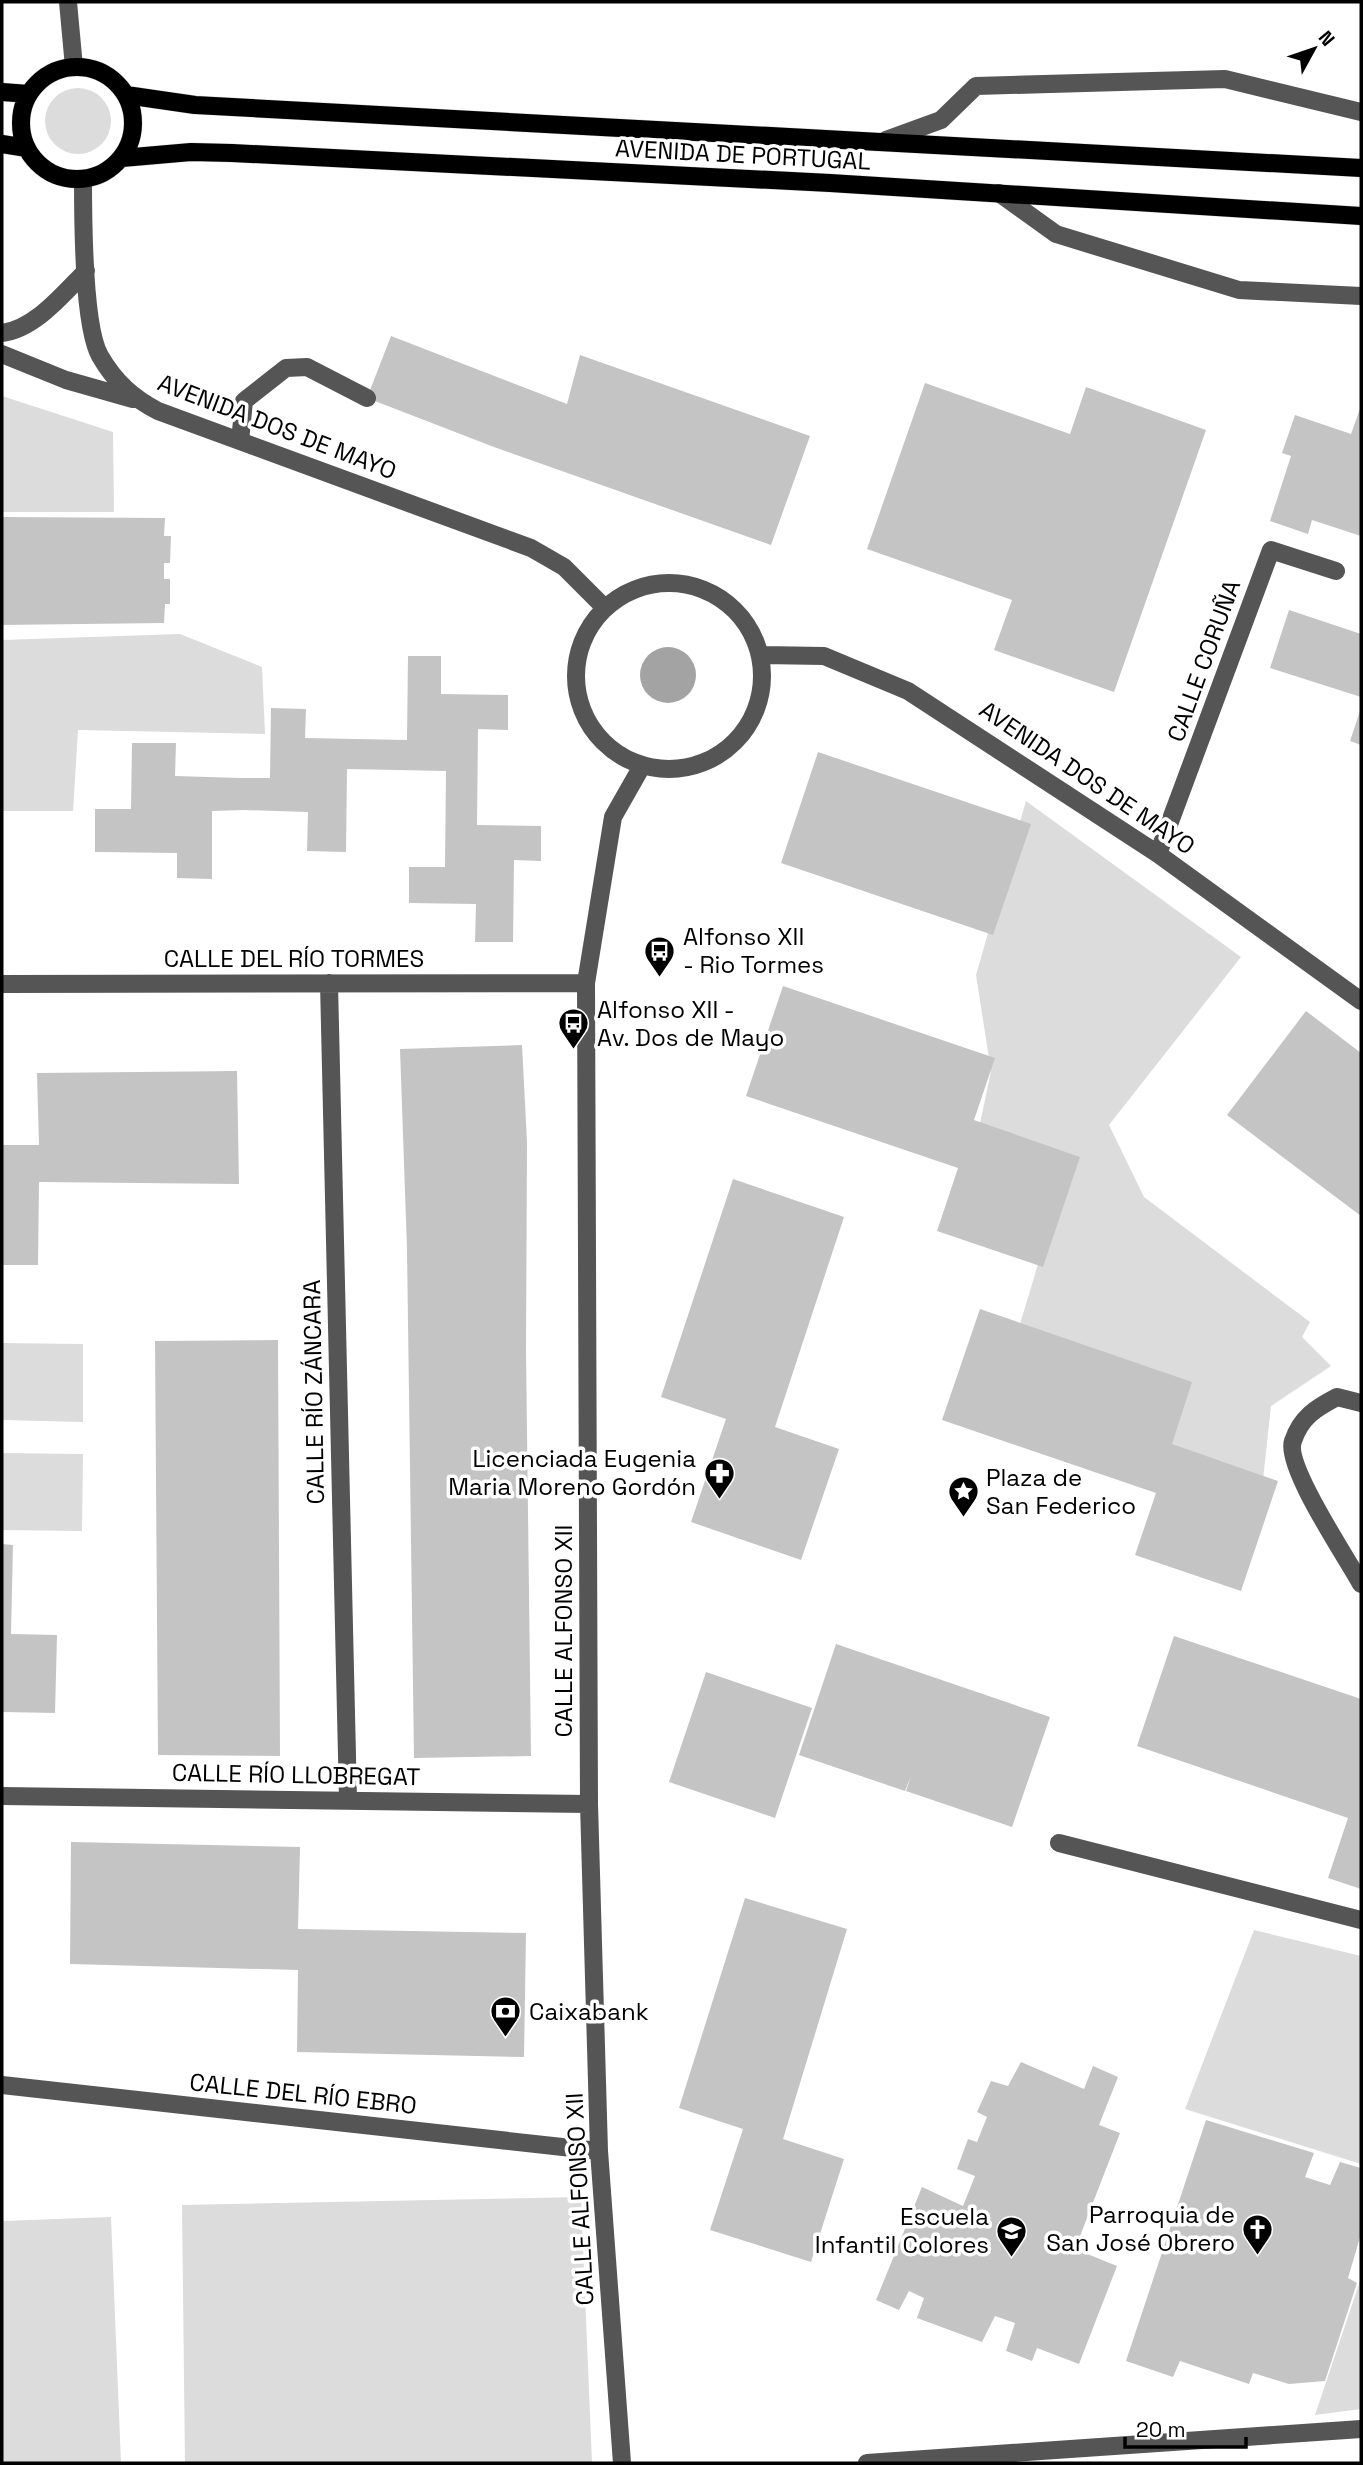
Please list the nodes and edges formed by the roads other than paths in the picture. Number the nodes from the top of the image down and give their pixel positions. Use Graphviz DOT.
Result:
graph roads {
  1 [pos="68,2"];
  2 [pos="74,67"];
  3 [pos="2,92"];
  4 [pos="29,94"];
  5 [pos="127,95"];
  6 [pos="1361,112"];
  7 [pos="886,140"];
  8 [pos="2,144"];
  9 [pos="27,148"];
  10 [pos="122,158"];
  11 [pos="1361,168"];
  12 [pos="83,179"];
  13 [pos="999,193"];
  14 [pos="1361,216"];
  15 [pos="86,271"];
  16 [pos="1361,296"];
  17 [pos="2,333"];
  18 [pos="2,354"];
  19 [pos="133,398"];
  20 [pos="367,398"];
  21 [pos="240,441"];
  22 [pos="1336,570"];
  23 [pos="605,608"];
  24 [pos="760,656"];
  25 [pos="642,766"];
  26 [pos="1158,854"];
  27 [pos="329,983"];
  28 [pos="586,983"];
  29 [pos="2,984"];
  30 [pos="1361,1001"];
  31 [pos="1361,1403"];
  32 [pos="1361,1584"];
  33 [pos="2,1796"];
  34 [pos="348,1799"];
  35 [pos="589,1804"];
  36 [pos="1059,1843"];
  37 [pos="1361,1920"];
  38 [pos="2,2085"];
  39 [pos="600,2151"];
  40 [pos="1361,2429"];
  41 [pos="622,2463"];
  42 [pos="867,2463"];
  1 -- 2 [label="street"];
  2 -- 4 [label="main road"];
  2 -- 5 [label="main road"];
  3 -- 4 [label="main road"];
  4 -- 9 [label="main road"];
  5 -- 7 [label="main road, AVENIDA DE PORTUGAL"];
  5 -- 10 [label="main road"];
  6 -- 7 [label="street"];
  7 -- 11 [label="main road, AVENIDA DE PORTUGAL"];
  8 -- 9 [label="main road"];
  9 -- 12 [label="main road"];
  10 -- 12 [label="main road"];
  10 -- 13 [label="main road, AVENIDA DE PORTUGAL"];
  12 -- 15 [label="street, AVENIDA DOS DE MAYO"];
  13 -- 14 [label="main road, AVENIDA DE PORTUGAL"];
  13 -- 16 [label="street"];
  15 -- 17 [label="street"];
  15 -- 19 [label="street, AVENIDA DOS DE MAYO"];
  18 -- 19 [label="street"];
  19 -- 21 [label="street, AVENIDA DOS DE MAYO"];
  20 -- 21 [label="street"];
  21 -- 23 [label="street, AVENIDA DOS DE MAYO"];
  22 -- 26 [label="street, CALLE CORUÑA"];
  23 -- 24 [label="street"];
  23 -- 25 [label="street"];
  24 -- 25 [label="street"];
  24 -- 26 [label="street, AVENIDA DOS DE MAYO"];
  25 -- 28 [label="street, CALLE ALFONSO XII"];
  26 -- 30 [label="street, AVENIDA DOS DE MAYO"];
  27 -- 28 [label="street, CALLE DEL RÍO TORMES"];
  27 -- 29 [label="street, CALLE DEL RÍO TORMES"];
  27 -- 34 [label="street, CALLE RÍO ZÁNCARA"];
  28 -- 35 [label="street, CALLE ALFONSO XII"];
  31 -- 32 [label="street"];
  33 -- 34 [label="street, CALLE RÍO LLOBREGAT"];
  34 -- 35 [label="street, CALLE RÍO LLOBREGAT"];
  35 -- 39 [label="street, CALLE ALFONSO XII"];
  36 -- 37 [label="street"];
  38 -- 39 [label="street, CALLE DEL RÍO EBRO"];
  39 -- 41 [label="street, CALLE ALFONSO XII"];
  40 -- 42 [label="street"];
}
